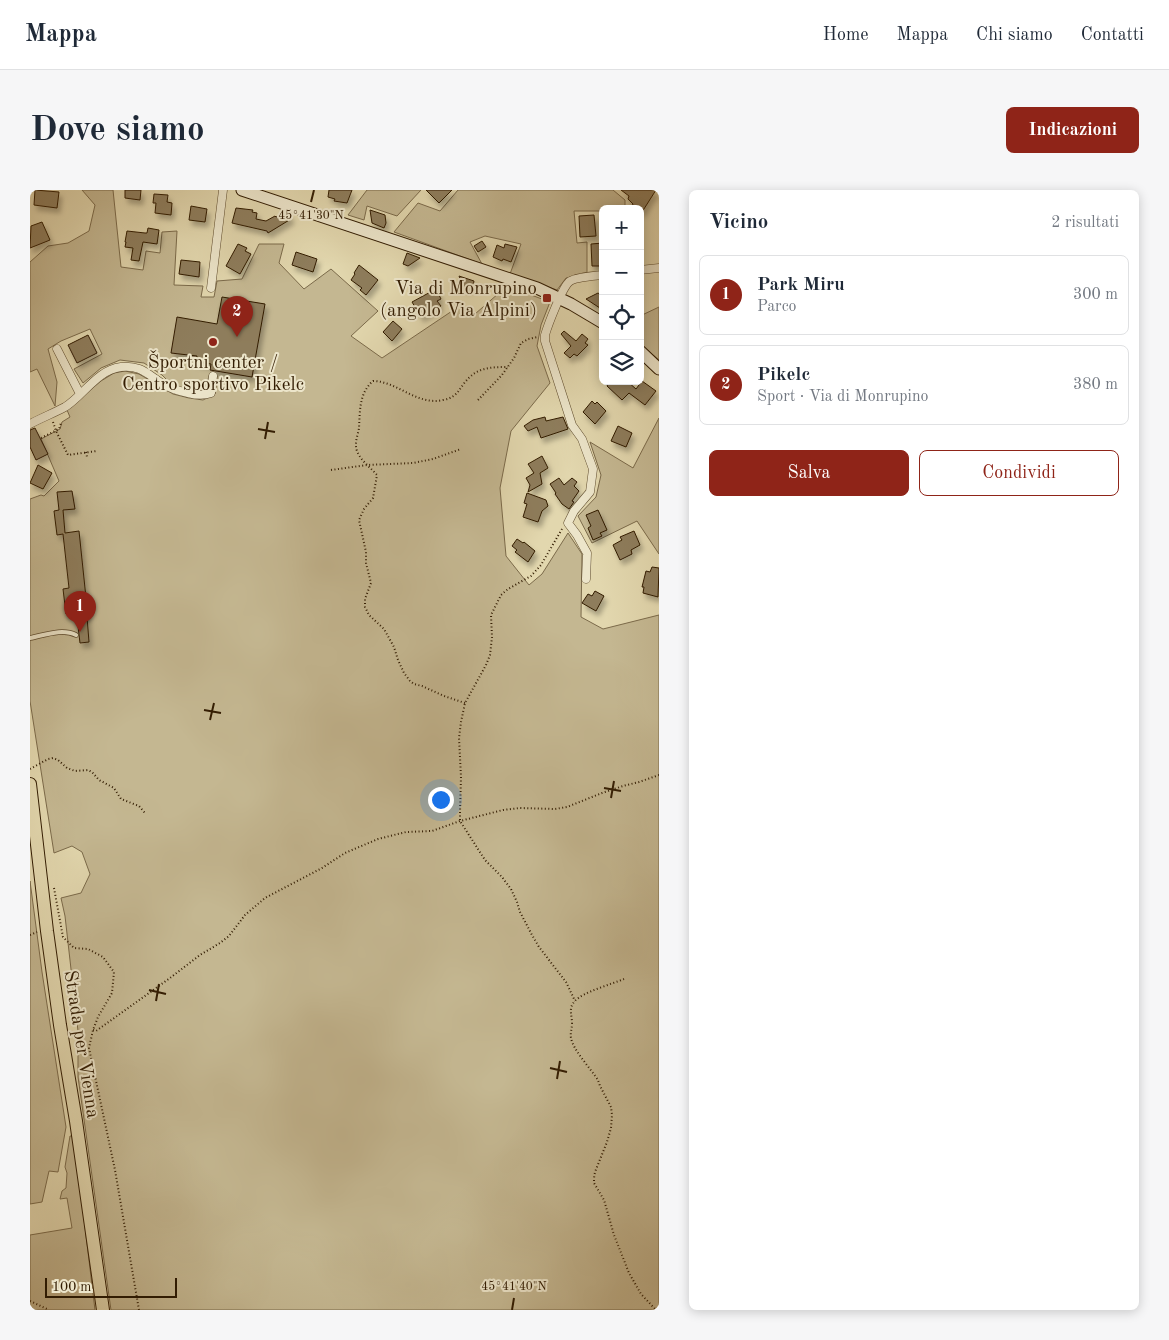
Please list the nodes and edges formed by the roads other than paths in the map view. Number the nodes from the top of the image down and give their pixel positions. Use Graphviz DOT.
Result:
graph roads {
  1 [pos="224,190"];
  2 [pos="242,190"];
  3 [pos="659,268"];
  4 [pos="644,270"];
  5 [pos="599,276"];
  6 [pos="211,288"];
  7 [pos="560,298"];
  8 [pos="599,320"];
  9 [pos="57,349"];
  10 [pos="644,355"];
  11 [pos="659,369"];
  12 [pos="214,376"];
  13 [pos="80,394"];
  14 [pos="30,424"];
  15 [pos="586,579"];
  16 [pos="76,635"];
  17 [pos="30,638"];
  18 [pos="30,784"];
  19 [pos="104,1310"];
  1 -- 6 [label="street"];
  2 -- 7 [label="main road"];
  3 -- 4 [label="street"];
  5 -- 7 [label="street"];
  7 -- 8 [label="main road"];
  7 -- 15 [label="street"];
  9 -- 13 [label="street"];
  10 -- 11 [label="main road"];
  12 -- 13 [label="street"];
  13 -- 14 [label="street"];
  16 -- 17 [label="lane"];
  18 -- 19 [label="main road, Strada per Vienna"];
}
